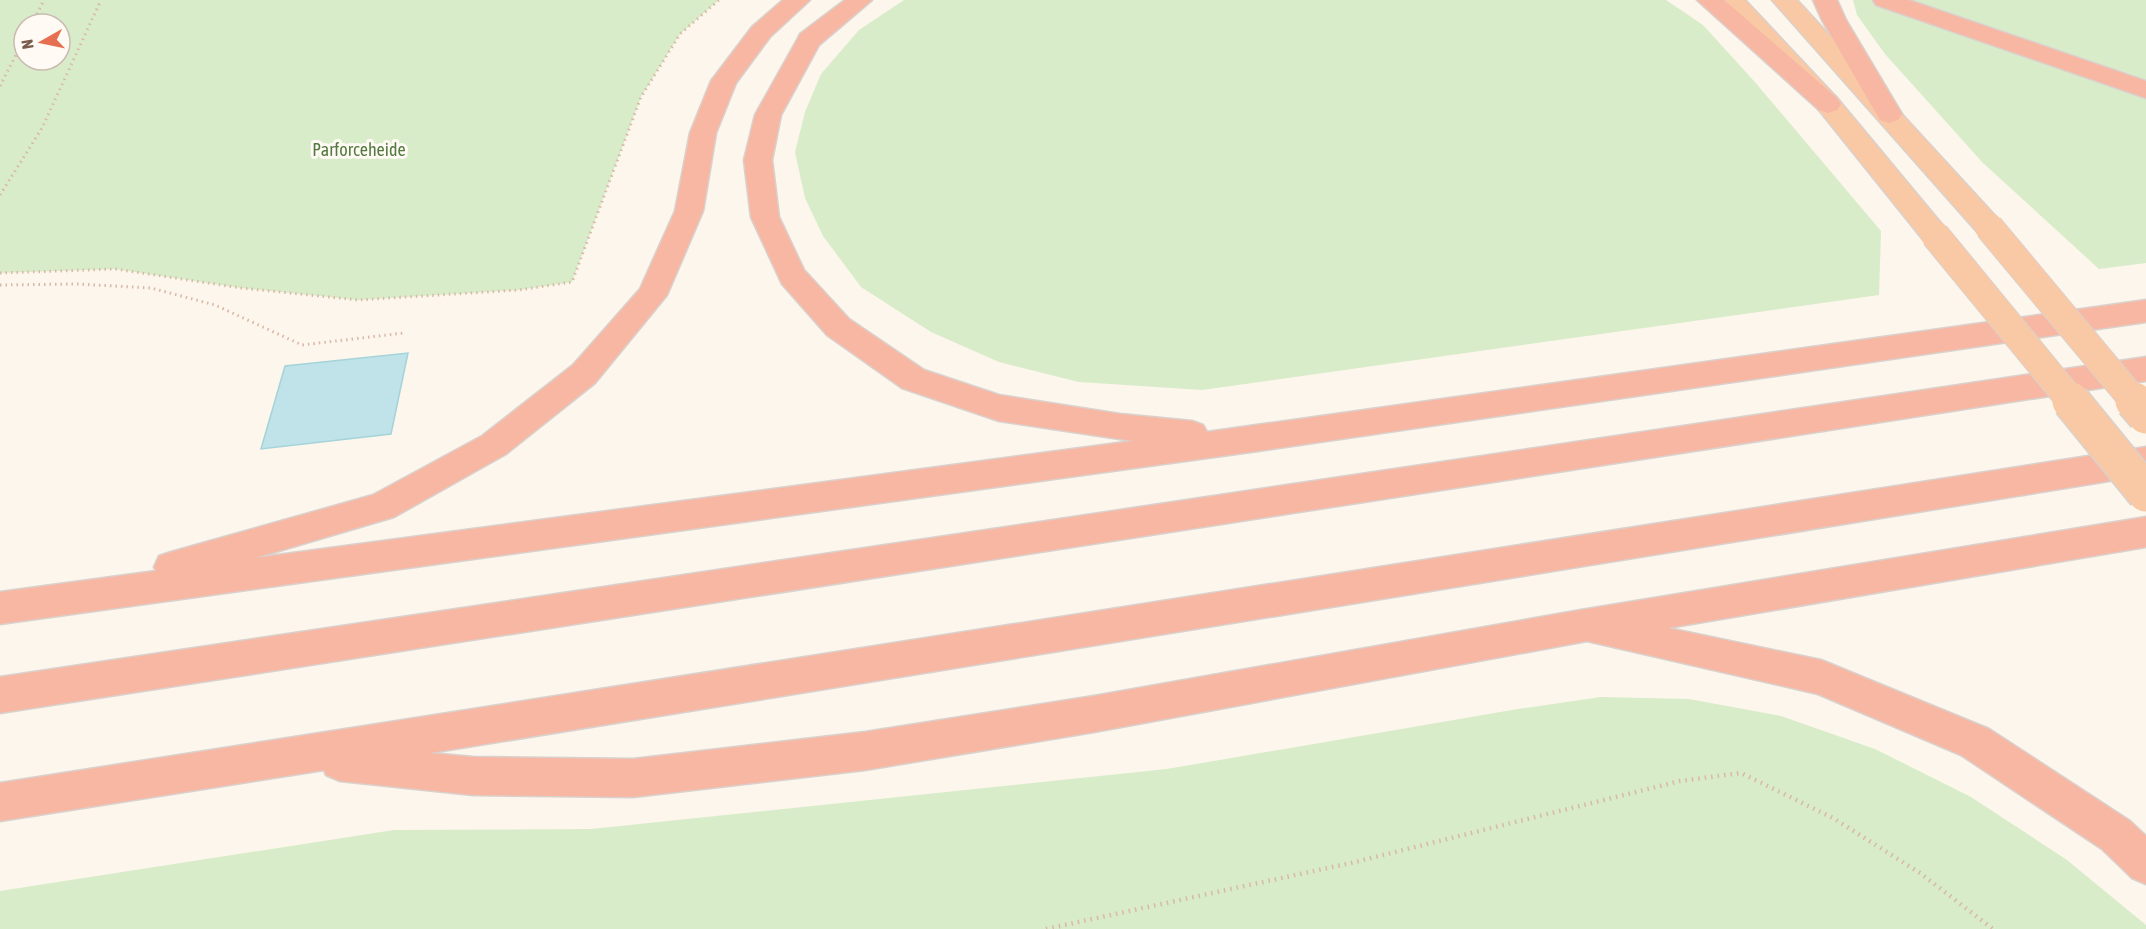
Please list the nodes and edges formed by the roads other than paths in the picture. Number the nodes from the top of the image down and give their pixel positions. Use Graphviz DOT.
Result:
graph roads {
  1 [pos="798,0"];
  2 [pos="860,0"];
  3 [pos="1709,0"];
  4 [pos="1732,0"];
  5 [pos="1784,0"];
  6 [pos="1825,0"];
  7 [pos="1885,0"];
  8 [pos="2146,90"];
  9 [pos="1828,105"];
  10 [pos="1889,114"];
  11 [pos="2146,311"];
  12 [pos="2146,369"];
  13 [pos="2146,414"];
  14 [pos="1251,439"];
  15 [pos="2146,461"];
  16 [pos="2146,493"];
  17 [pos="2146,532"];
  18 [pos="60,599"];
  19 [pos="0,608"];
  20 [pos="1581,626"];
  21 [pos="0,695"];
  22 [pos="294,757"];
  23 [pos="0,802"];
  24 [pos="2146,864"];
  1 -- 18 [label="highway"];
  2 -- 14 [label="highway"];
  3 -- 9 [label="highway"];
  4 -- 9 [label="highway"];
  5 -- 10 [label="highway"];
  6 -- 10 [label="highway"];
  7 -- 8 [label="highway"];
  9 -- 16 [label="highway, bridge"];
  10 -- 13 [label="highway, bridge"];
  11 -- 14 [label="highway"];
  12 -- 21 [label="highway"];
  14 -- 18 [label="highway"];
  15 -- 22 [label="highway"];
  17 -- 20 [label="highway"];
  18 -- 19 [label="highway"];
  20 -- 22 [label="highway"];
  20 -- 24 [label="highway"];
  22 -- 23 [label="highway"];
}
